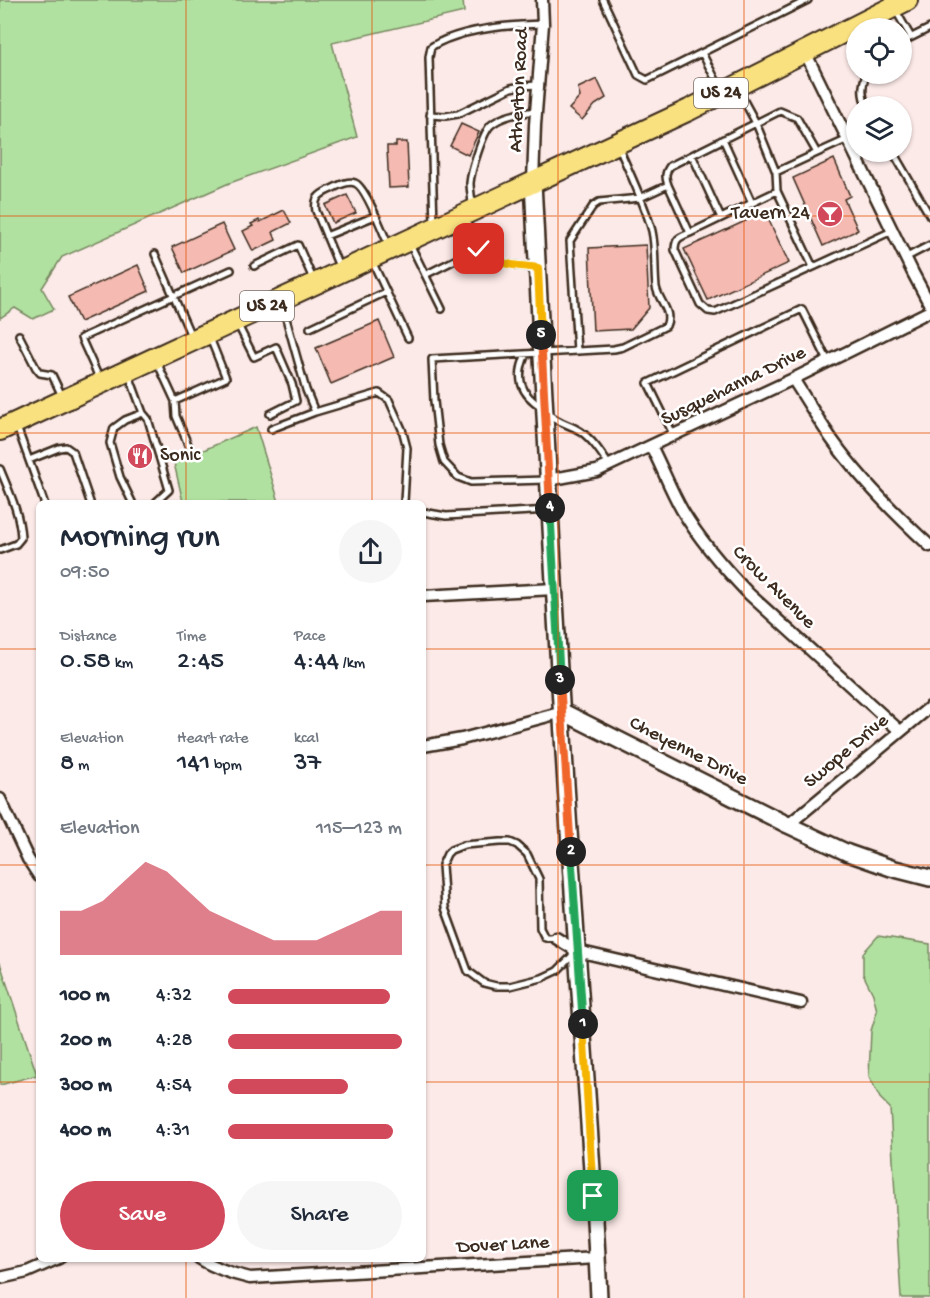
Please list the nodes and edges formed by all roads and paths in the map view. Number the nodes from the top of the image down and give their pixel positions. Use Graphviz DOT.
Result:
graph roads {
  1 [pos="542,0"];
  2 [pos="603,0"];
  3 [pos="808,0"];
  4 [pos="901,3"];
  5 [pos="905,18"];
  6 [pos="543,24"];
  7 [pos="930,28"];
  8 [pos="912,37"];
  9 [pos="805,51"];
  10 [pos="702,52"];
  11 [pos="538,85"];
  12 [pos="729,89"];
  13 [pos="536,111"];
  14 [pos="430,115"];
  15 [pos="756,123"];
  16 [pos="846,135"];
  17 [pos="723,139"];
  18 [pos="846,140"];
  19 [pos="617,143"];
  20 [pos="817,153"];
  21 [pos="692,155"];
  22 [pos="858,162"];
  23 [pos="899,162"];
  24 [pos="776,171"];
  25 [pos="533,182"];
  26 [pos="668,185"];
  27 [pos="777,191"];
  28 [pos="640,198"];
  29 [pos="752,203"];
  30 [pos="468,213"];
  31 [pos="375,216"];
  32 [pos="930,216"];
  33 [pos="721,218"];
  34 [pos="434,228"];
  35 [pos="892,231"];
  36 [pos="690,233"];
  37 [pos="326,237"];
  38 [pos="408,240"];
  39 [pos="930,244"];
  40 [pos="390,248"];
  41 [pos="479,249"];
  42 [pos="155,254"];
  43 [pos="370,257"];
  44 [pos="905,258"];
  45 [pos="254,266"];
  46 [pos="813,267"];
  47 [pos="538,268"];
  48 [pos="231,270"];
  49 [pos="341,272"];
  50 [pos="426,275"];
  51 [pos="315,283"];
  52 [pos="386,292"];
  53 [pos="173,296"];
  54 [pos="281,300"];
  55 [pos="930,305"];
  56 [pos="442,309"];
  57 [pos="930,311"];
  58 [pos="236,320"];
  59 [pos="310,328"];
  60 [pos="20,334"];
  61 [pos="200,337"];
  62 [pos="408,338"];
  63 [pos="577,351"];
  64 [pos="542,353"];
  65 [pos="526,354"];
  66 [pos="155,358"];
  67 [pos="828,361"];
  68 [pos="128,370"];
  69 [pos="793,379"];
  70 [pos="101,383"];
  71 [pos="64,400"];
  72 [pos="176,401"];
  73 [pos="545,409"];
  74 [pos="143,412"];
  75 [pos="315,412"];
  76 [pos="270,414"];
  77 [pos="8,426"];
  78 [pos="271,429"];
  79 [pos="674,436"];
  80 [pos="651,446"];
  81 [pos="189,447"];
  82 [pos="29,460"];
  83 [pos="609,465"];
  84 [pos="0,469"];
  85 [pos="548,480"];
  86 [pos="43,500"];
  87 [pos="89,500"];
  88 [pos="131,500"];
  89 [pos="158,500"];
  90 [pos="404,500"];
  91 [pos="550,510"];
  92 [pos="426,513"];
  93 [pos="930,546"];
  94 [pos="0,550"];
  95 [pos="555,589"];
  96 [pos="426,596"];
  97 [pos="930,707"];
  98 [pos="562,712"];
  99 [pos="900,731"];
  100 [pos="426,745"];
  101 [pos="0,799"];
  102 [pos="788,825"];
  103 [pos="36,871"];
  104 [pos="930,878"];
  105 [pos="556,938"];
  106 [pos="577,951"];
  107 [pos="801,1003"];
  108 [pos="597,1258"];
  109 [pos="50,1262"];
  110 [pos="205,1262"];
  111 [pos="0,1278"];
  112 [pos="599,1298"];
  1 -- 6 [label="street, Atherton Road"];
  2 -- 10 [label="lane"];
  3 -- 10 [label="lane"];
  4 -- 5 [label="lane"];
  4 -- 9 [label="highway, US 24"];
  6 -- 11 [label="street, Atherton Road"];
  6 -- 14 [label="lane"];
  7 -- 8 [label="lane"];
  9 -- 12 [label="highway, US 24"];
  9 -- 16 [label="street"];
  10 -- 12 [label="lane"];
  11 -- 13 [label="street, Atherton Road"];
  11 -- 14 [label="lane"];
  12 -- 15 [label="lane"];
  12 -- 19 [label="highway, US 24"];
  13 -- 25 [label="street, Atherton Road"];
  13 -- 30 [label="lane"];
  14 -- 34 [label="lane"];
  15 -- 17 [label="lane"];
  15 -- 20 [label="lane"];
  15 -- 24 [label="lane"];
  17 -- 21 [label="lane"];
  17 -- 29 [label="lane"];
  18 -- 20 [label="lane"];
  19 -- 25 [label="highway, US 24"];
  19 -- 28 [label="lane"];
  20 -- 24 [label="lane"];
  21 -- 26 [label="lane"];
  21 -- 33 [label="lane"];
  22 -- 35 [label="street"];
  23 -- 32 [label="lane"];
  24 -- 27 [label="lane"];
  25 -- 30 [label="highway, US 24"];
  25 -- 47 [label="street"];
  26 -- 28 [label="lane"];
  26 -- 36 [label="lane"];
  27 -- 29 [label="lane"];
  27 -- 46 [label="lane"];
  28 -- 63 [label="lane"];
  28 -- 63 [label="lane"];
  29 -- 33 [label="lane"];
  30 -- 34 [label="highway, US 24"];
  30 -- 41 [label="lane"];
  31 -- 37 [label="lane"];
  31 -- 37 [label="lane"];
  31 -- 40 [label="lane"];
  33 -- 36 [label="lane"];
  34 -- 38 [label="highway, US 24"];
  35 -- 44 [label="street"];
  35 -- 46 [label="lane"];
  36 -- 46 [label="lane"];
  37 -- 49 [label="lane"];
  38 -- 40 [label="highway, US 24"];
  38 -- 50 [label="lane"];
  39 -- 44 [label="lane"];
  40 -- 43 [label="highway, US 24"];
  41 -- 47 [label="lane"];
  41 -- 50 [label="lane"];
  42 -- 53 [label="lane"];
  43 -- 49 [label="highway, US 24"];
  43 -- 52 [label="lane"];
  44 -- 55 [label="street"];
  45 -- 51 [label="lane"];
  47 -- 64 [label="street"];
  48 -- 53 [label="lane"];
  49 -- 51 [label="highway, US 24"];
  50 -- 56 [label="lane"];
  51 -- 54 [label="highway, US 24"];
  52 -- 59 [label="lane"];
  52 -- 62 [label="lane"];
  53 -- 61 [label="lane"];
  53 -- 70 [label="lane"];
  54 -- 58 [label="highway, US 24"];
  54 -- 75 [label="lane"];
  57 -- 67 [label="street, Susquehanna Drive"];
  58 -- 61 [label="highway, US 24"];
  58 -- 76 [label="lane"];
  60 -- 71 [label="lane"];
  61 -- 66 [label="highway, US 24"];
  61 -- 72 [label="lane"];
  63 -- 64 [label="lane"];
  64 -- 65 [label="lane"];
  64 -- 73 [label="street"];
  65 -- 73 [label="lane"];
  65 -- 85 [label="lane"];
  66 -- 68 [label="highway, US 24"];
  66 -- 72 [label="lane"];
  67 -- 69 [label="street, Susquehanna Drive"];
  67 -- 79 [label="lane"];
  68 -- 70 [label="highway, US 24"];
  68 -- 74 [label="lane"];
  69 -- 79 [label="street, Susquehanna Drive"];
  69 -- 93 [label="street"];
  70 -- 71 [label="highway, US 24"];
  71 -- 77 [label="highway, US 24"];
  72 -- 81 [label="lane"];
  73 -- 83 [label="lane"];
  73 -- 85 [label="street"];
  74 -- 88 [label="lane"];
  74 -- 89 [label="lane"];
  75 -- 78 [label="lane"];
  75 -- 90 [label="lane"];
  77 -- 82 [label="lane"];
  79 -- 80 [label="street, Susquehanna Drive"];
  80 -- 83 [label="street, Susquehanna Drive"];
  80 -- 99 [label="street, Crow Avenue"];
  82 -- 86 [label="lane"];
  82 -- 87 [label="lane"];
  83 -- 85 [label="street, Susquehanna Drive"];
  84 -- 94 [label="lane"];
  85 -- 91 [label="street"];
  91 -- 92 [label="lane"];
  91 -- 95 [label="street"];
  95 -- 96 [label="street"];
  95 -- 98 [label="street"];
  97 -- 99 [label="street, Swope Drive"];
  98 -- 100 [label="street"];
  98 -- 102 [label="street, Cheyenne Drive"];
  98 -- 106 [label="street"];
  99 -- 102 [label="street, Swope Drive"];
  101 -- 103 [label="street"];
  102 -- 104 [label="street, Cheyenne Drive"];
  105 -- 106 [label="street"];
  105 -- 106 [label="lane"];
  106 -- 107 [label="street"];
  106 -- 108 [label="street"];
  108 -- 110 [label="street, Dover Lane"];
  108 -- 112 [label="street"];
  109 -- 111 [label="street"];
}
